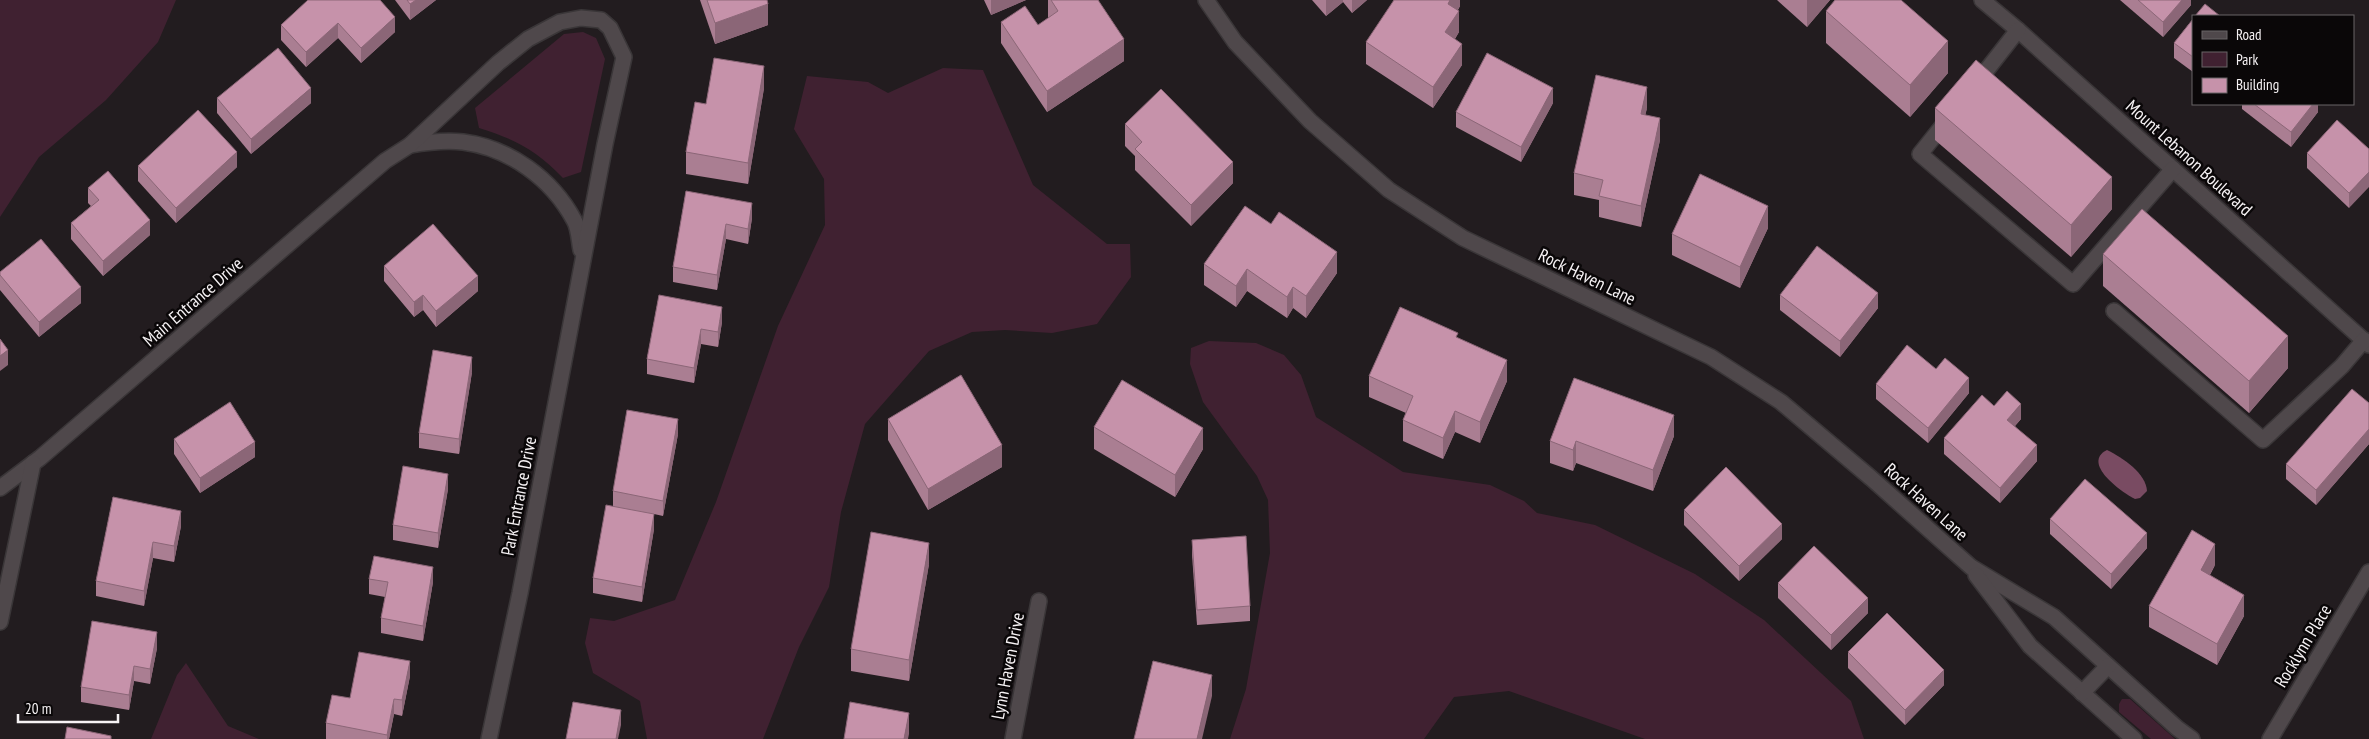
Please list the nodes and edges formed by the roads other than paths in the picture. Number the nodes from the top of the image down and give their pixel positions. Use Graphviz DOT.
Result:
graph roads {
  1 [pos="1206,0"];
  2 [pos="1982,0"];
  3 [pos="610,28"];
  4 [pos="2018,30"];
  5 [pos="410,145"];
  6 [pos="524,165"];
  7 [pos="2173,169"];
  8 [pos="583,259"];
  9 [pos="2114,311"];
  10 [pos="2366,342"];
  11 [pos="33,463"];
  12 [pos="0,488"];
  13 [pos="1971,567"];
  14 [pos="2369,572"];
  15 [pos="1039,601"];
  16 [pos="0,622"];
  17 [pos="2108,666"];
  18 [pos="2082,693"];
  19 [pos="489,739"];
  20 [pos="1013,739"];
  21 [pos="2134,739"];
  22 [pos="2192,739"];
  23 [pos="2270,739"];
  1 -- 13 [label="street, Rock Haven Lane"];
  2 -- 4 [label="street, Mount Lebanon Boulevard"];
  3 -- 5 [label="street, Main Entrance Drive"];
  3 -- 8 [label="street, Park Entrance Drive"];
  4 -- 7 [label="street, Mount Lebanon Boulevard"];
  4 -- 7 [label="street"];
  5 -- 6 [label="street, Main Entrance Drive"];
  5 -- 11 [label="street, Main Entrance Drive"];
  6 -- 8 [label="street, Park Entrance Drive"];
  7 -- 10 [label="street, Mount Lebanon Boulevard"];
  8 -- 19 [label="street, Park Entrance Drive"];
  9 -- 10 [label="street"];
  11 -- 12 [label="street, Main Entrance Drive"];
  11 -- 16 [label="street"];
  13 -- 17 [label="street, Rock Haven Lane"];
  13 -- 18 [label="street, Rock Haven Lane"];
  14 -- 23 [label="street, Rocklynn Place"];
  15 -- 20 [label="street, Lynn Haven Drive"];
  17 -- 18 [label="street"];
  17 -- 22 [label="street, Rock Haven Lane"];
  18 -- 21 [label="street, Rock Haven Lane"];
}
